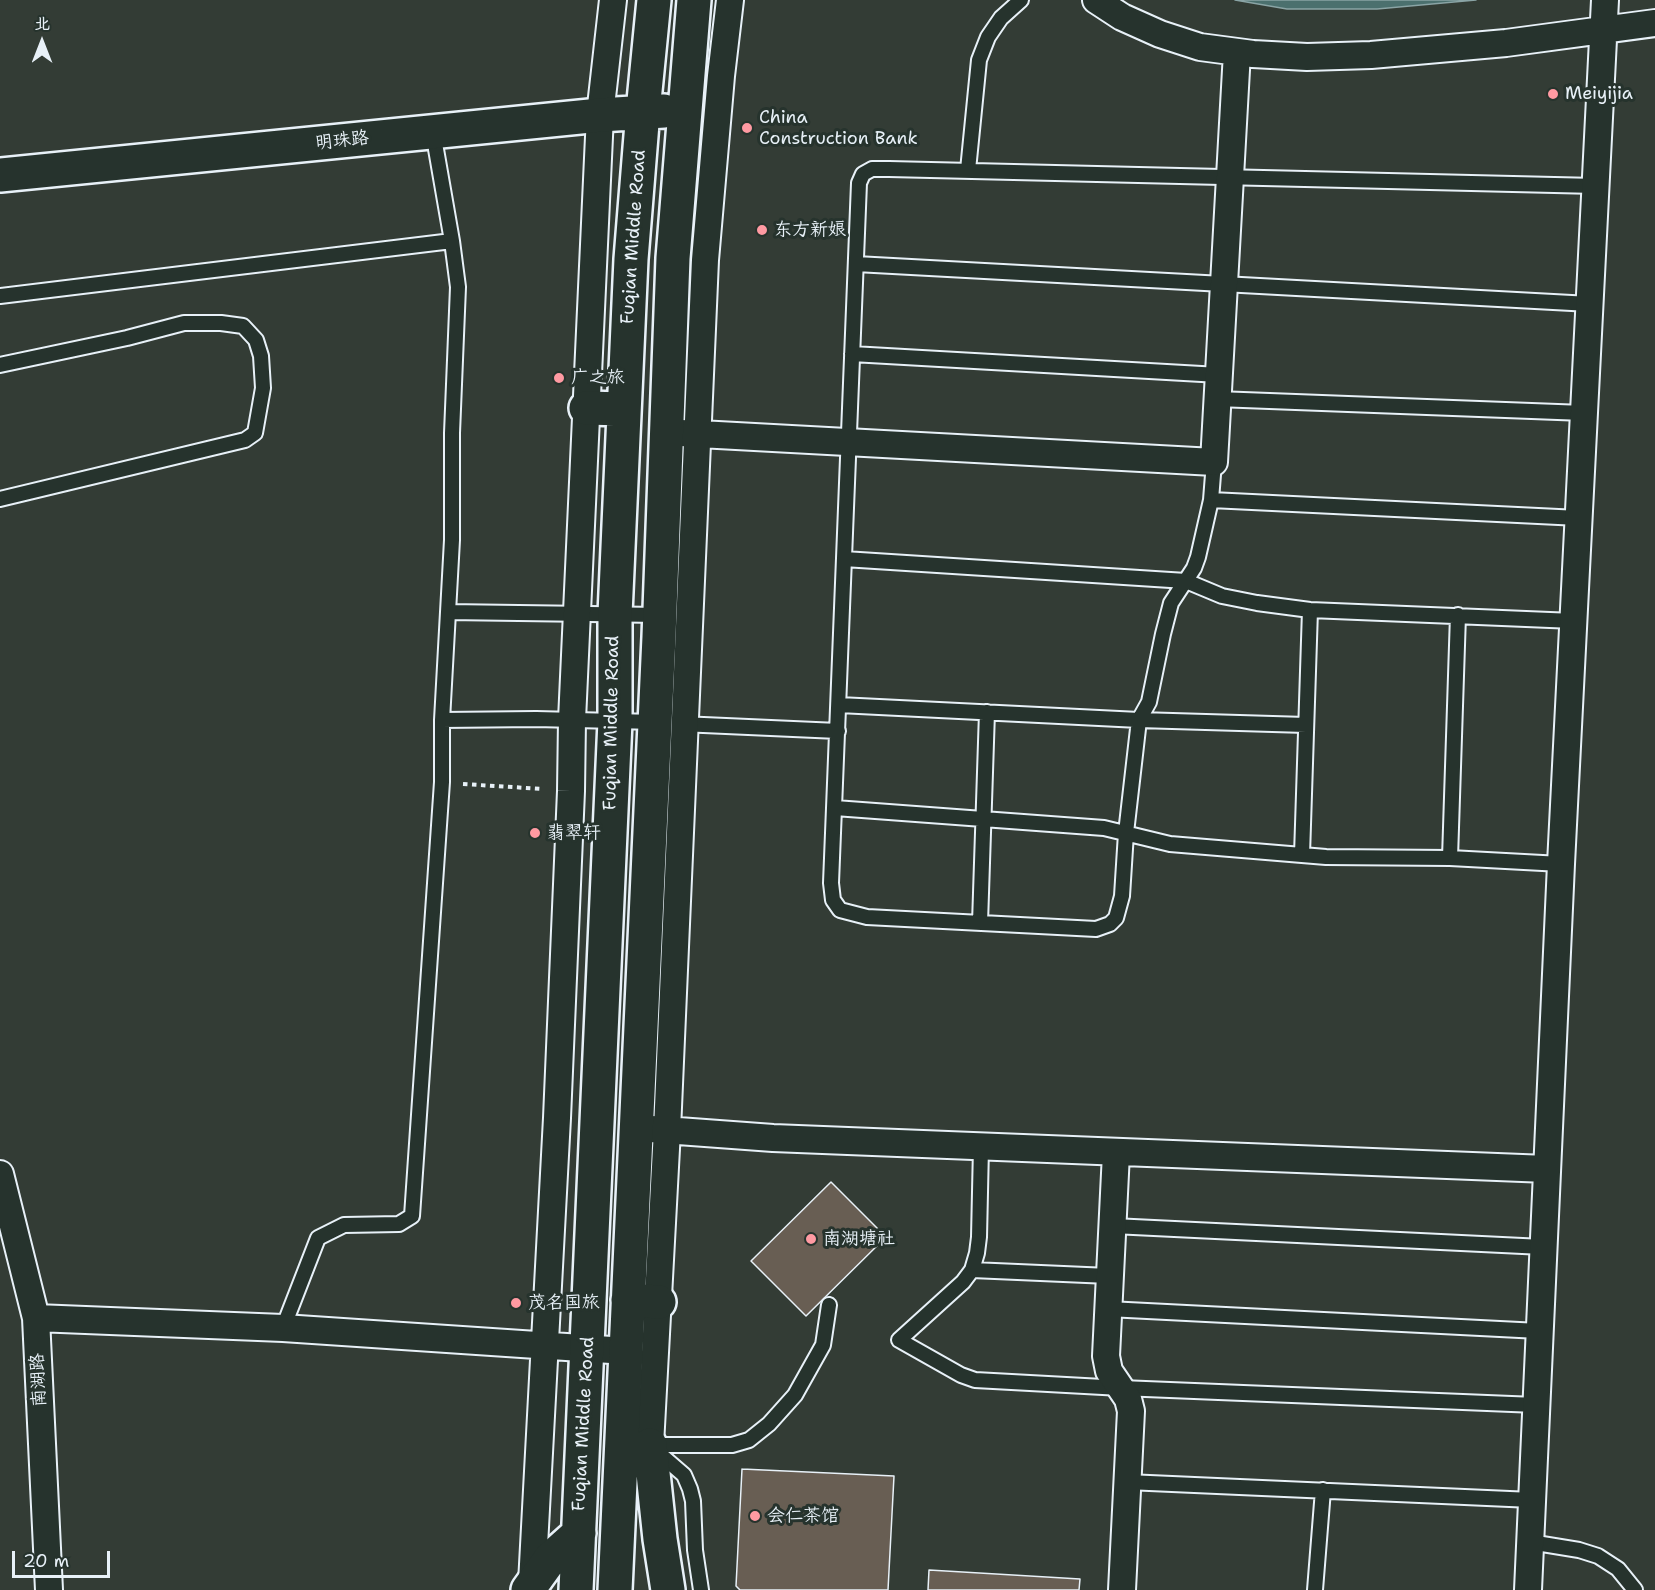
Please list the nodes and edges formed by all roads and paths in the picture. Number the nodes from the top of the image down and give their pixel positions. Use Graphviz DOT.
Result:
graph roads {
  1 [pos="613,0"];
  2 [pos="654,0"];
  3 [pos="694,0"];
  4 [pos="730,0"];
  5 [pos="1021,0"];
  6 [pos="1096,0"];
  7 [pos="1605,0"];
  8 [pos="1655,23"];
  9 [pos="1604,30"];
  10 [pos="1237,51"];
  11 [pos="684,110"];
  12 [pos="643,111"];
  13 [pos="600,115"];
  14 [pos="433,132"];
  15 [pos="968,170"];
  16 [pos="0,175"];
  17 [pos="1230,176"];
  18 [pos="1596,186"];
  19 [pos="452,241"];
  20 [pos="856,264"];
  21 [pos="1224,283"];
  22 [pos="0,296"];
  23 [pos="1590,304"];
  24 [pos="852,354"];
  25 [pos="0,365"];
  26 [pos="1218,387"];
  27 [pos="586,408"];
  28 [pos="624,409"];
  29 [pos="1584,413"];
  30 [pos="666,433"];
  31 [pos="698,434"];
  32 [pos="848,442"];
  33 [pos="1214,462"];
  34 [pos="0,499"];
  35 [pos="1211,500"];
  36 [pos="1579,518"];
  37 [pos="844,559"];
  38 [pos="1186,581"];
  39 [pos="1310,610"];
  40 [pos="448,612"];
  41 [pos="577,613"];
  42 [pos="615,614"];
  43 [pos="660,615"];
  44 [pos="1458,615"];
  45 [pos="1574,621"];
  46 [pos="839,705"];
  47 [pos="987,712"];
  48 [pos="442,720"];
  49 [pos="572,720"];
  50 [pos="1139,720"];
  51 [pos="615,721"];
  52 [pos="670,723"];
  53 [pos="1306,725"];
  54 [pos="838,731"];
  55 [pos="442,782"];
  56 [pos="571,791"];
  57 [pos="835,808"];
  58 [pos="983,819"];
  59 [pos="1126,834"];
  60 [pos="1302,855"];
  61 [pos="1450,858"];
  62 [pos="1560,864"];
  63 [pos="980,923"];
  64 [pos="652,1129"];
  65 [pos="981,1147"];
  66 [pos="1116,1153"];
  67 [pos="1547,1169"];
  68 [pos="0,1174"];
  69 [pos="1113,1226"];
  70 [pos="1544,1247"];
  71 [pos="972,1270"];
  72 [pos="1109,1276"];
  73 [pos="644,1301"];
  74 [pos="829,1305"];
  75 [pos="1108,1309"];
  76 [pos="36,1318"];
  77 [pos="283,1328"];
  78 [pos="1539,1331"];
  79 [pos="544,1346"];
  80 [pos="587,1348"];
  81 [pos="626,1350"];
  82 [pos="1121,1388"];
  83 [pos="1536,1405"];
  84 [pos="636,1444"];
  85 [pos="1127,1482"];
  86 [pos="1323,1490"];
  87 [pos="1532,1500"];
  88 [pos="579,1533"];
  89 [pos="1530,1542"];
  90 [pos="530,1587"];
  91 [pos="49,1590"];
  92 [pos="576,1590"];
  93 [pos="615,1590"];
  94 [pos="668,1590"];
  95 [pos="701,1590"];
  96 [pos="1122,1590"];
  97 [pos="1315,1590"];
  98 [pos="1528,1590"];
  99 [pos="1635,1590"];
  1 -- 13 [label="street"];
  2 -- 12 [label="main road, Fuqian Middle Road"];
  3 -- 11 [label="main road, Fuqian Middle Road"];
  4 -- 31 [label="street"];
  5 -- 15 [label="lane"];
  6 -- 10 [label="street"];
  7 -- 9 [label="street"];
  8 -- 9 [label="street"];
  9 -- 10 [label="street"];
  9 -- 18 [label="street"];
  10 -- 17 [label="street"];
  11 -- 12 [label="main road, 明珠路"];
  11 -- 30 [label="main road, Fuqian Middle Road"];
  12 -- 13 [label="main road, 明珠路"];
  12 -- 28 [label="main road, Fuqian Middle Road"];
  13 -- 14 [label="main road, 明珠路"];
  13 -- 27 [label="street"];
  14 -- 16 [label="main road, 明珠路"];
  14 -- 19 [label="lane"];
  15 -- 17 [label="lane"];
  15 -- 20 [label="lane"];
  17 -- 18 [label="lane"];
  17 -- 21 [label="street"];
  18 -- 23 [label="street"];
  19 -- 22 [label="lane"];
  19 -- 40 [label="lane"];
  20 -- 21 [label="lane"];
  20 -- 24 [label="lane"];
  21 -- 23 [label="lane"];
  21 -- 26 [label="street"];
  23 -- 29 [label="street"];
  24 -- 26 [label="lane"];
  24 -- 32 [label="lane"];
  25 -- 34 [label="lane"];
  26 -- 29 [label="lane"];
  26 -- 33 [label="street"];
  27 -- 28 [label="main road"];
  27 -- 41 [label="street"];
  28 -- 42 [label="main road, Fuqian Middle Road"];
  29 -- 36 [label="street"];
  30 -- 31 [label="street"];
  30 -- 43 [label="main road, Fuqian Middle Road"];
  31 -- 32 [label="street"];
  31 -- 52 [label="street"];
  32 -- 33 [label="street"];
  32 -- 37 [label="lane"];
  33 -- 35 [label="lane"];
  35 -- 36 [label="lane"];
  35 -- 38 [label="lane"];
  36 -- 45 [label="street"];
  37 -- 38 [label="lane"];
  37 -- 46 [label="lane"];
  38 -- 39 [label="lane"];
  38 -- 50 [label="lane"];
  39 -- 44 [label="lane"];
  39 -- 53 [label="lane"];
  40 -- 41 [label="lane"];
  40 -- 48 [label="lane"];
  41 -- 42 [label="lane"];
  41 -- 49 [label="street"];
  42 -- 43 [label="lane"];
  42 -- 51 [label="main road, Fuqian Middle Road"];
  43 -- 52 [label="main road, Fuqian Middle Road"];
  44 -- 45 [label="lane"];
  44 -- 61 [label="lane"];
  45 -- 62 [label="street"];
  46 -- 47 [label="lane"];
  46 -- 54 [label="lane"];
  47 -- 50 [label="lane"];
  47 -- 58 [label="lane"];
  48 -- 49 [label="lane"];
  48 -- 55 [label="lane"];
  49 -- 51 [label="lane"];
  49 -- 56 [label="street"];
  50 -- 53 [label="lane"];
  50 -- 59 [label="lane"];
  51 -- 52 [label="lane"];
  51 -- 80 [label="main road, Fuqian Middle Road"];
  52 -- 54 [label="lane"];
  52 -- 64 [label="main road, Fuqian Middle Road"];
  53 -- 60 [label="lane"];
  54 -- 57 [label="lane"];
  55 -- 56 [label="path"];
  55 -- 77 [label="lane"];
  56 -- 79 [label="street"];
  57 -- 58 [label="lane"];
  57 -- 63 [label="lane"];
  58 -- 59 [label="lane"];
  58 -- 63 [label="lane"];
  59 -- 60 [label="lane"];
  59 -- 63 [label="lane"];
  60 -- 61 [label="lane"];
  61 -- 62 [label="lane"];
  62 -- 67 [label="street"];
  64 -- 65 [label="street"];
  64 -- 73 [label="main road, Fuqian Middle Road"];
  65 -- 66 [label="street"];
  65 -- 71 [label="lane"];
  66 -- 67 [label="street"];
  66 -- 69 [label="street"];
  67 -- 70 [label="street"];
  68 -- 76 [label="street, 南湖路"];
  69 -- 70 [label="lane"];
  69 -- 72 [label="street"];
  70 -- 78 [label="street"];
  71 -- 72 [label="lane"];
  71 -- 82 [label="lane"];
  72 -- 75 [label="street"];
  73 -- 81 [label="main road, Fuqian Middle Road"];
  73 -- 84 [label="street"];
  74 -- 84 [label="lane"];
  75 -- 78 [label="lane"];
  75 -- 82 [label="street"];
  76 -- 77 [label="street"];
  76 -- 91 [label="street, 南湖路"];
  77 -- 79 [label="street"];
  78 -- 83 [label="street"];
  79 -- 80 [label="street"];
  79 -- 90 [label="street"];
  80 -- 81 [label="street"];
  80 -- 88 [label="main road, Fuqian Middle Road"];
  81 -- 84 [label="main road, Fuqian Middle Road"];
  82 -- 83 [label="lane"];
  82 -- 85 [label="street"];
  83 -- 87 [label="street"];
  84 -- 93 [label="main road, Fuqian Middle Road"];
  84 -- 94 [label="main road"];
  84 -- 95 [label="lane"];
  85 -- 86 [label="lane"];
  85 -- 96 [label="street"];
  86 -- 87 [label="lane"];
  86 -- 97 [label="lane"];
  87 -- 89 [label="street"];
  88 -- 90 [label="main road"];
  88 -- 92 [label="main road, Fuqian Middle Road"];
  89 -- 98 [label="street"];
  89 -- 99 [label="lane"];
}
